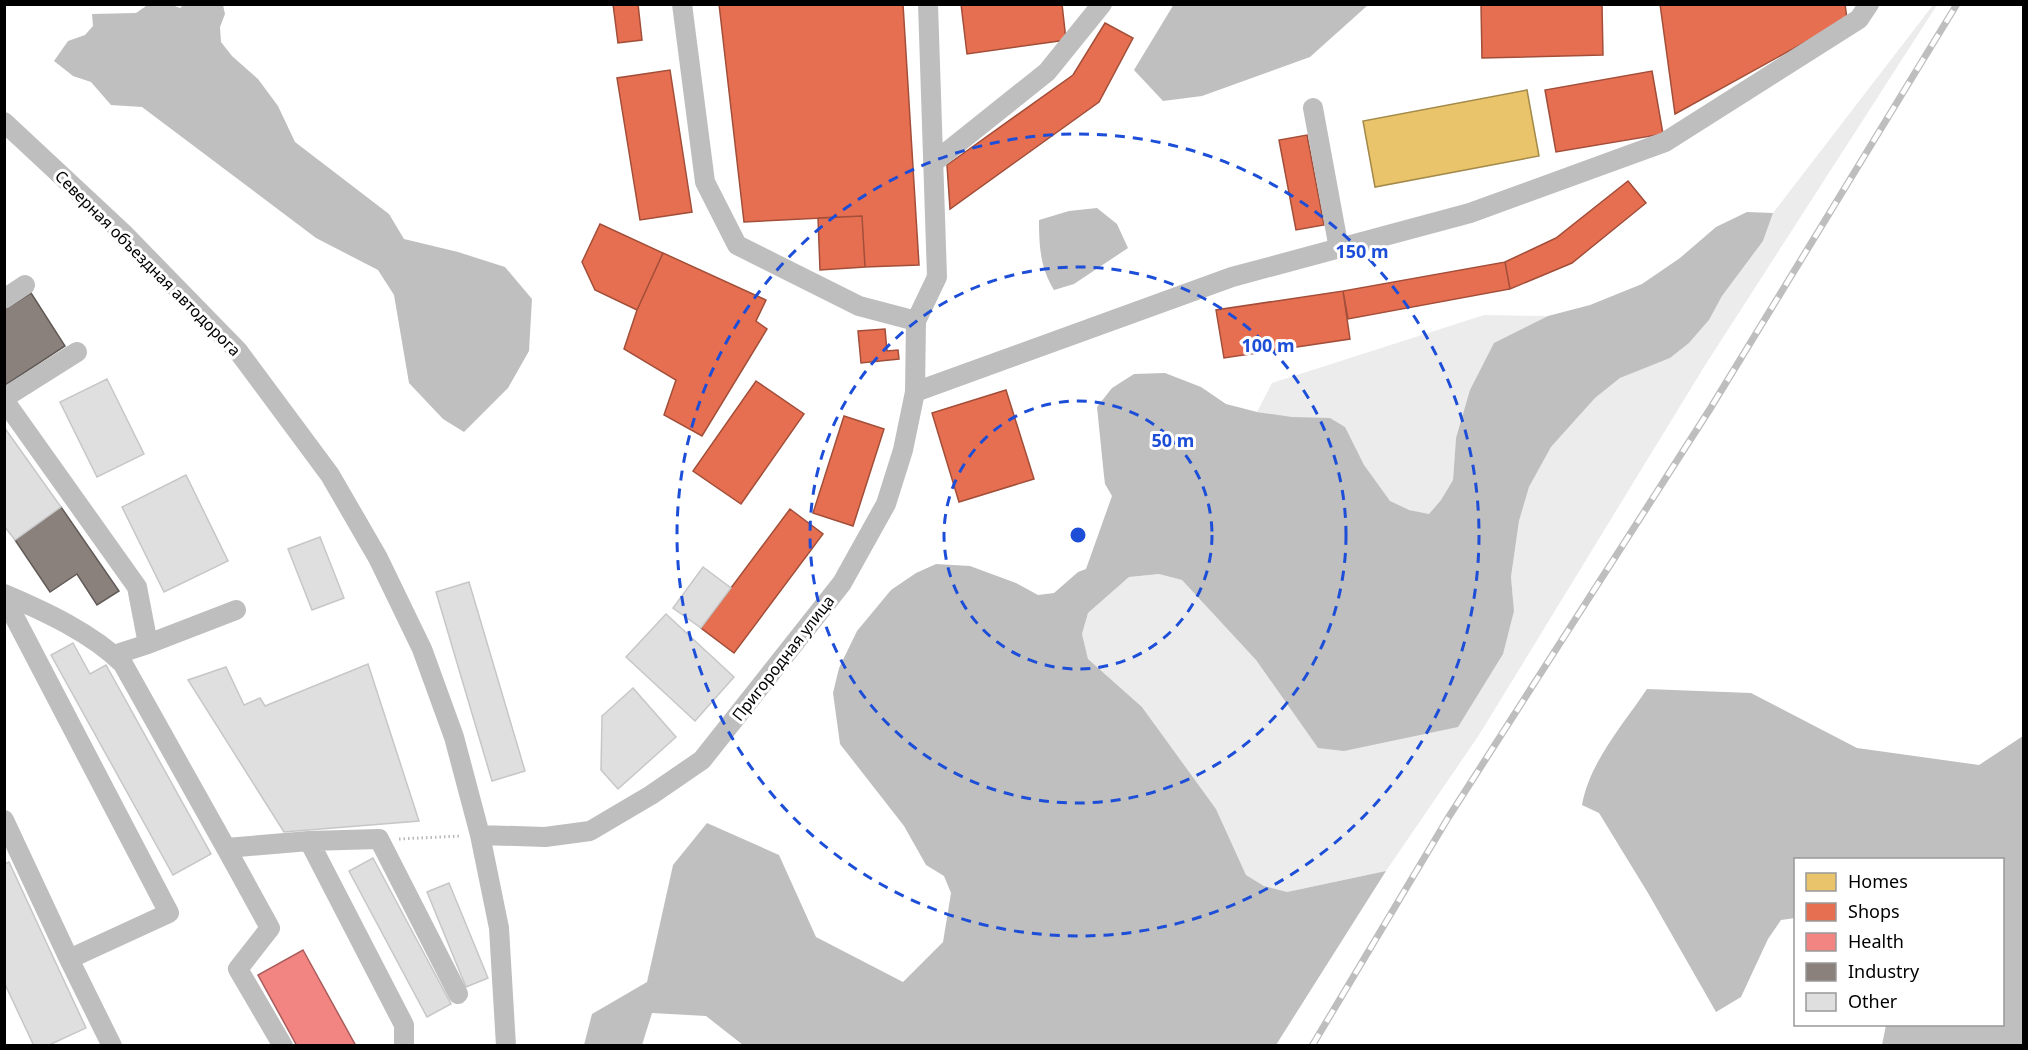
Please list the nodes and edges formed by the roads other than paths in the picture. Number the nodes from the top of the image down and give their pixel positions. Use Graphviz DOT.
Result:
graph roads {
  1 [pos="682,4"];
  2 [pos="928,4"];
  3 [pos="1102,4"];
  4 [pos="1869,4"];
  5 [pos="1313,108"];
  6 [pos="4,122"];
  7 [pos="933,163"];
  8 [pos="1339,249"];
  9 [pos="26,285"];
  10 [pos="4,299"];
  11 [pos="916,321"];
  12 [pos="77,352"];
  13 [pos="915,393"];
  14 [pos="4,399"];
  15 [pos="4,596"];
  16 [pos="236,610"];
  17 [pos="148,644"];
  18 [pos="114,655"];
  19 [pos="4,820"];
  20 [pos="480,835"];
  21 [pos="309,841"];
  22 [pos="226,848"];
  23 [pos="69,959"];
  24 [pos="458,994"];
  25 [pos="112,1046"];
  26 [pos="283,1046"];
  27 [pos="404,1046"];
  28 [pos="506,1046"];
  1 -- 11 [label="street"];
  2 -- 7 [label="street"];
  3 -- 7 [label="street"];
  4 -- 8 [label="street"];
  5 -- 8 [label="street"];
  6 -- 20 [label="street, Северная объездная автодорога"];
  7 -- 11 [label="street"];
  8 -- 13 [label="street"];
  9 -- 10 [label="street"];
  11 -- 13 [label="street, Пригородная улица"];
  12 -- 14 [label="street"];
  13 -- 20 [label="street, Пригородная улица"];
  14 -- 17 [label="street"];
  15 -- 18 [label="street"];
  15 -- 23 [label="street"];
  16 -- 17 [label="street"];
  17 -- 18 [label="street"];
  18 -- 22 [label="street"];
  19 -- 23 [label="street"];
  20 -- 28 [label="street, Северная объездная автодорога"];
  21 -- 22 [label="street"];
  21 -- 24 [label="street"];
  21 -- 27 [label="street"];
  22 -- 26 [label="street"];
  23 -- 25 [label="street"];
}
